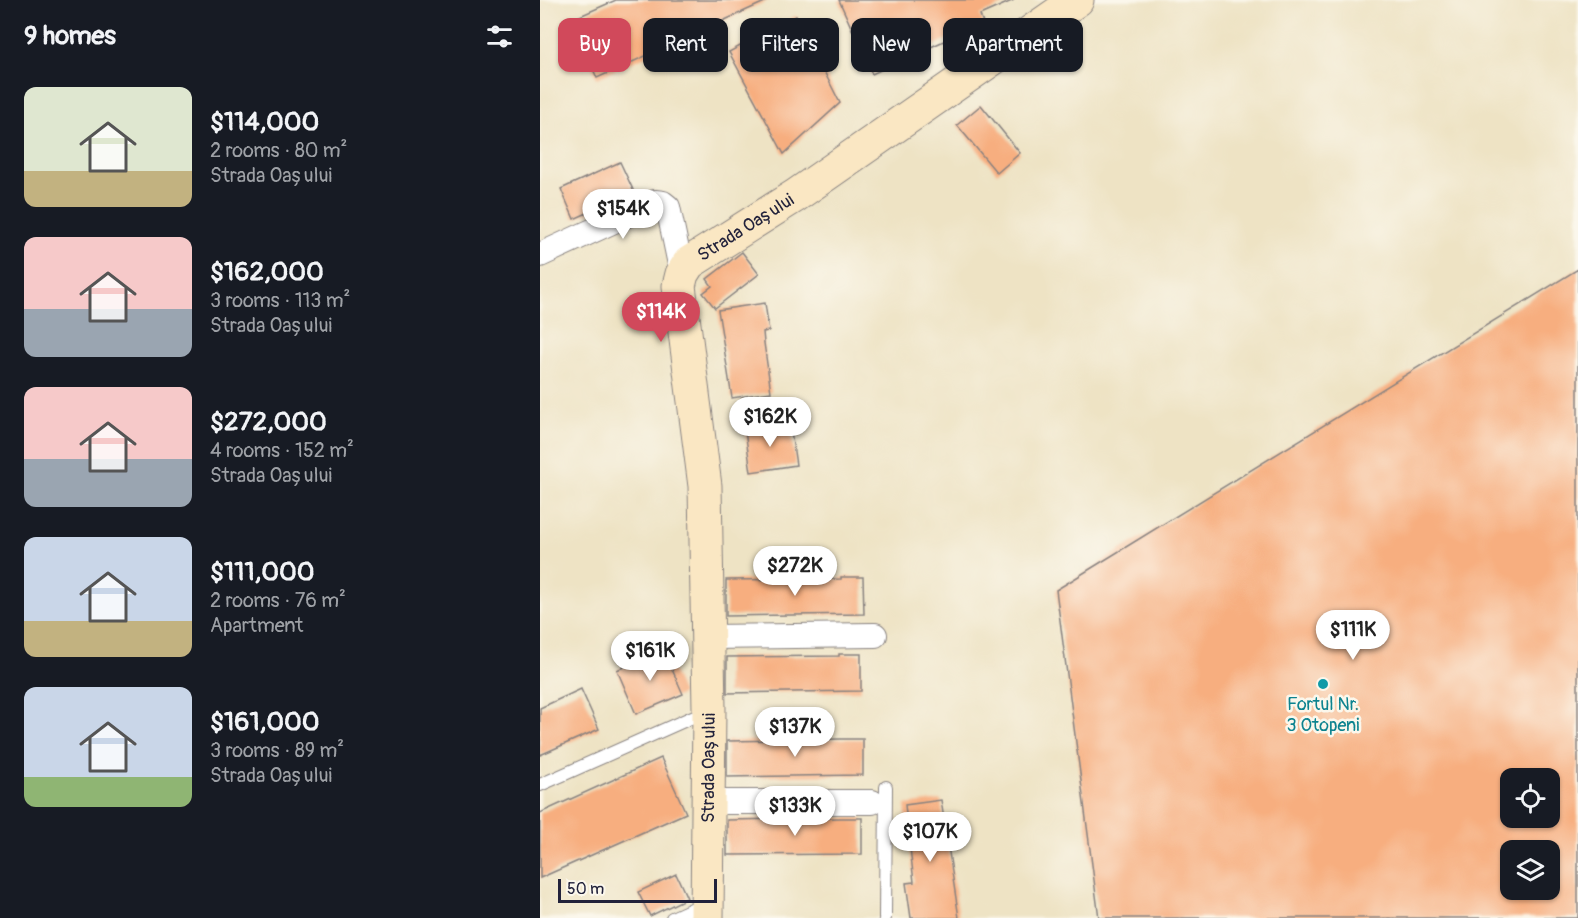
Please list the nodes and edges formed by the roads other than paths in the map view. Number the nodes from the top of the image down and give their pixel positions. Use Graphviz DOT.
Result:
graph roads {
  1 [pos="1077,0"];
  2 [pos="540,255"];
  3 [pos="682,274"];
  4 [pos="875,635"];
  5 [pos="708,638"];
  6 [pos="709,709"];
  7 [pos="540,785"];
  8 [pos="879,795"];
  9 [pos="709,802"];
  10 [pos="701,913"];
  11 [pos="672,918"];
  12 [pos="885,918"];
  1 -- 3 [label="street, Strada Oașului"];
  2 -- 3 [label="street"];
  3 -- 5 [label="street, Strada Oașului"];
  4 -- 5 [label="street"];
  5 -- 6 [label="street, Strada Oașului"];
  6 -- 7 [label="lane"];
  6 -- 9 [label="street, Strada Oașului"];
  8 -- 9 [label="street"];
  8 -- 12 [label="lane"];
  9 -- 10 [label="street, Strada Oașului"];
  10 -- 11 [label="lane"];
}
